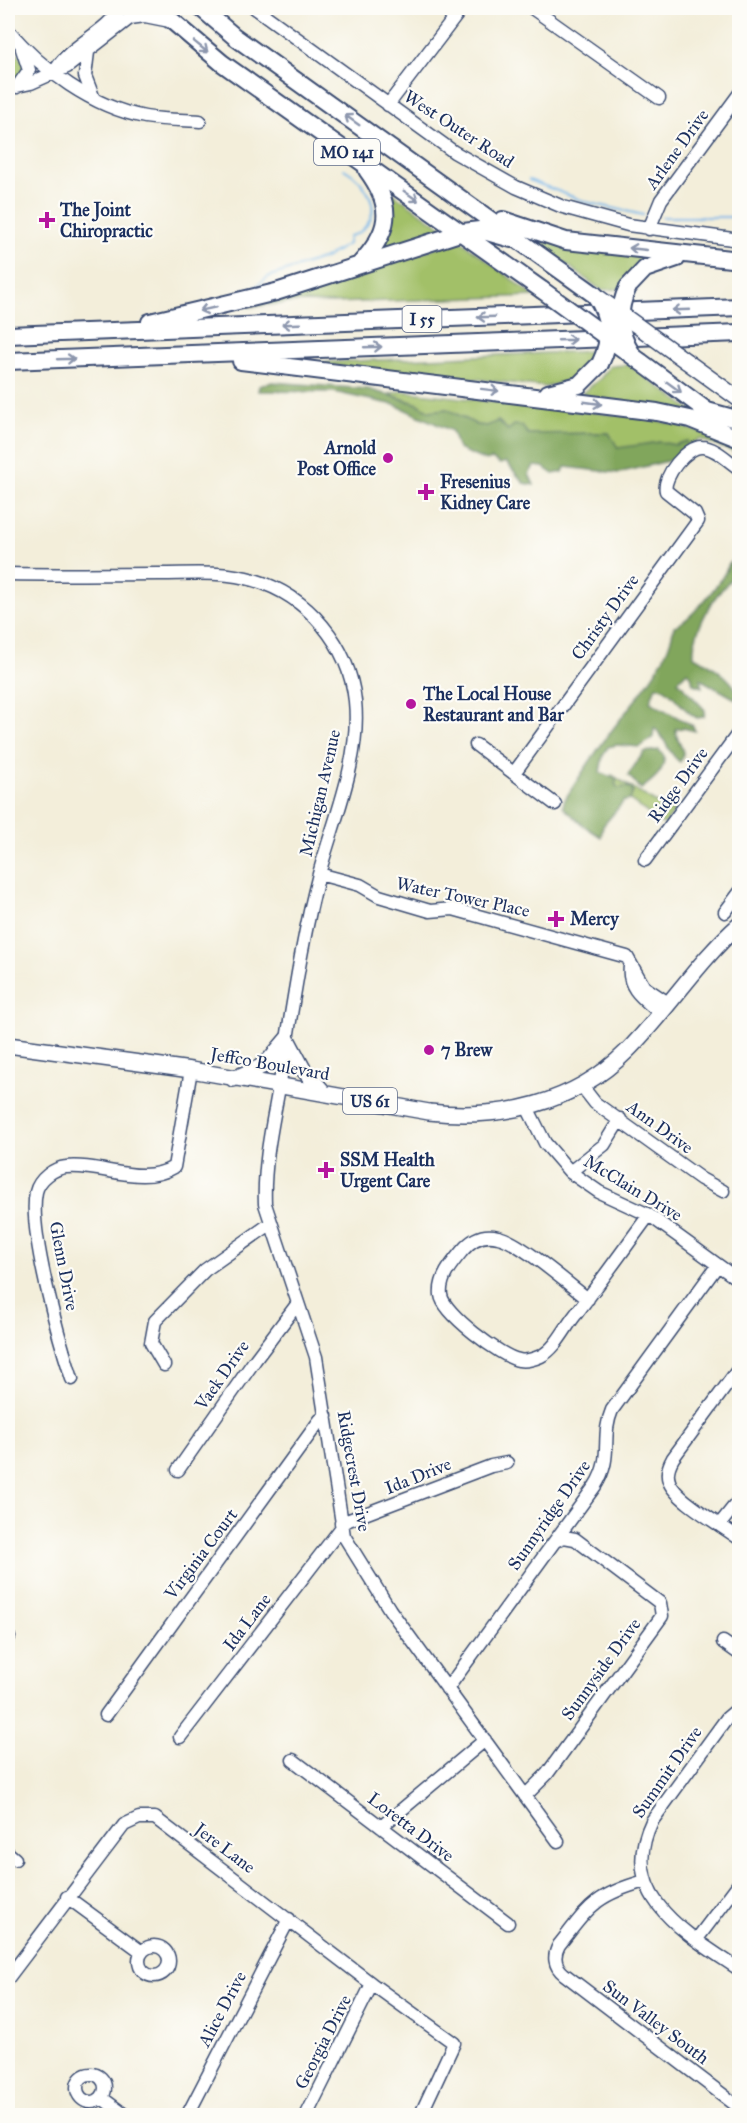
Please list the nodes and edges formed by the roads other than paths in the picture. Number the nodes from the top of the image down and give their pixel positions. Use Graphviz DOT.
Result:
graph roads {
  1 [pos="121,8"];
  2 [pos="157,8"];
  3 [pos="201,8"];
  4 [pos="255,8"];
  5 [pos="462,8"];
  6 [pos="532,8"];
  7 [pos="171,21"];
  8 [pos="12,35"];
  9 [pos="88,52"];
  10 [pos="54,73"];
  11 [pos="12,88"];
  12 [pos="740,93"];
  13 [pos="659,98"];
  14 [pos="94,99"];
  15 [pos="388,105"];
  16 [pos="200,121"];
  17 [pos="362,162"];
  18 [pos="483,213"];
  19 [pos="649,229"];
  20 [pos="463,232"];
  21 [pos="740,240"];
  22 [pos="526,244"];
  23 [pos="696,255"];
  24 [pos="740,260"];
  25 [pos="360,266"];
  26 [pos="591,292"];
  27 [pos="740,307"];
  28 [pos="620,312"];
  29 [pos="105,332"];
  30 [pos="740,333"];
  31 [pos="8,335"];
  32 [pos="608,338"];
  33 [pos="188,354"];
  34 [pos="639,360"];
  35 [pos="8,361"];
  36 [pos="535,395"];
  37 [pos="740,400"];
  38 [pos="708,411"];
  39 [pos="740,420"];
  40 [pos="740,433"];
  41 [pos="740,439"];
  42 [pos="740,469"];
  43 [pos="8,574"];
  44 [pos="740,731"];
  45 [pos="476,745"];
  46 [pos="514,773"];
  47 [pos="555,804"];
  48 [pos="645,860"];
  49 [pos="319,874"];
  50 [pos="740,892"];
  51 [pos="725,912"];
  52 [pos="740,924"];
  53 [pos="664,1008"];
  54 [pos="287,1039"];
  55 [pos="8,1045"];
  56 [pos="191,1070"];
  57 [pos="232,1079"];
  58 [pos="581,1085"];
  59 [pos="279,1087"];
  60 [pos="324,1093"];
  61 [pos="527,1107"];
  62 [pos="620,1119"];
  63 [pos="570,1172"];
  64 [pos="723,1191"];
  65 [pos="649,1215"];
  66 [pos="270,1224"];
  67 [pos="717,1266"];
  68 [pos="740,1281"];
  69 [pos="588,1299"];
  70 [pos="298,1303"];
  71 [pos="164,1365"];
  72 [pos="740,1368"];
  73 [pos="72,1379"];
  74 [pos="326,1416"];
  75 [pos="507,1463"];
  76 [pos="178,1470"];
  77 [pos="740,1500"];
  78 [pos="720,1524"];
  79 [pos="342,1525"];
  80 [pos="740,1539"];
  81 [pos="555,1541"];
  82 [pos="723,1642"];
  83 [pos="740,1654"];
  84 [pos="447,1689"];
  85 [pos="740,1707"];
  86 [pos="106,1715"];
  87 [pos="180,1737"];
  88 [pos="485,1740"];
  89 [pos="293,1760"];
  90 [pos="525,1796"];
  91 [pos="381,1827"];
  92 [pos="558,1841"];
  93 [pos="645,1881"];
  94 [pos="740,1882"];
  95 [pos="67,1897"];
  96 [pos="289,1918"];
  97 [pos="508,1923"];
  98 [pos="698,1939"];
  99 [pos="142,1952"];
  100 [pos="740,1970"];
  101 [pos="8,1978"];
  102 [pos="372,1984"];
  103 [pos="102,2098"];
  104 [pos="740,2108"];
  105 [pos="126,2115"];
  106 [pos="187,2115"];
  107 [pos="306,2115"];
  108 [pos="420,2115"];
  1 -- 10 [label="street"];
  2 -- 7 [label="highway, MO 141"];
  18 -- 3 [label="highway, MO 141, one-way"];
  4 -- 15 [label="street, West Outer Road"];
  5 -- 15 [label="street"];
  6 -- 13 [label="street"];
  7 -- 9 [label="street"];
  7 -- 17 [label="highway, MO 141, one-way"];
  8 -- 10 [label="street"];
  8 -- 11 [label="street"];
  9 -- 10 [label="street"];
  9 -- 14 [label="street"];
  10 -- 11 [label="street"];
  10 -- 14 [label="street"];
  12 -- 19 [label="street, Arlene Drive"];
  14 -- 16 [label="street"];
  15 -- 19 [label="street, West Outer Road"];
  17 -- 20 [label="highway, MO 141, one-way"];
  17 -- 25 [label="highway"];
  18 -- 22 [label="highway, MO 141"];
  23 -- 18 [label="highway, one-way"];
  19 -- 21 [label="street, West Outer Road"];
  20 -- 22 [label="highway"];
  20 -- 25 [label="highway"];
  20 -- 32 [label="highway, MO 141, bridge"];
  22 -- 26 [label="highway, MO 141"];
  23 -- 24 [label="highway"];
  23 -- 28 [label="highway, bridge"];
  25 -- 29 [label="highway, one-way"];
  26 -- 28 [label="main road, MO 141, bridge"];
  26 -- 32 [label="highway, bridge"];
  27 -- 29 [label="highway, I 55, one-way"];
  28 -- 34 [label="highway, bridge"];
  28 -- 37 [label="main road, MO 141, bridge"];
  29 -- 31 [label="highway, I 55"];
  33 -- 30 [label="highway, I 55, one-way"];
  32 -- 34 [label="highway, MO 141, bridge"];
  32 -- 36 [label="highway, bridge"];
  35 -- 33 [label="highway, I 55, one-way"];
  33 -- 36 [label="highway, one-way"];
  34 -- 38 [label="highway, MO 141, one-way"];
  36 -- 41 [label="highway, one-way"];
  38 -- 39 [label="highway"];
  38 -- 40 [label="main road, MO 141"];
  42 -- 46 [label="street, Christy Drive"];
  43 -- 49 [label="street, Michigan Avenue"];
  44 -- 48 [label="street, Ridge Drive"];
  45 -- 46 [label="street"];
  46 -- 47 [label="street"];
  49 -- 53 [label="street, Water Tower Place"];
  49 -- 54 [label="street, Michigan Avenue"];
  50 -- 51 [label="street"];
  52 -- 53 [label="main road, Jeffco Boulevard / US 61"];
  53 -- 58 [label="main road, Jeffco Boulevard / US 61"];
  54 -- 57 [label="main road"];
  54 -- 59 [label="street, Michigan Avenue"];
  54 -- 60 [label="main road"];
  55 -- 56 [label="main road, Jeffco Boulevard / US 61"];
  56 -- 57 [label="main road, Jeffco Boulevard / US 61"];
  56 -- 73 [label="street, Glenn Drive"];
  57 -- 59 [label="main road, Jeffco Boulevard / US 61"];
  58 -- 61 [label="main road, Jeffco Boulevard / US 61"];
  58 -- 62 [label="street, Ann Drive"];
  59 -- 60 [label="main road, Jeffco Boulevard / US 61"];
  59 -- 66 [label="street, Ridgecrest Drive"];
  60 -- 61 [label="main road, Jeffco Boulevard / US 61"];
  61 -- 63 [label="street, McClain Drive"];
  62 -- 63 [label="street"];
  62 -- 64 [label="street, Ann Drive"];
  63 -- 65 [label="street, McClain Drive"];
  65 -- 67 [label="street, McClain Drive"];
  65 -- 69 [label="street"];
  66 -- 70 [label="street, Ridgecrest Drive"];
  66 -- 71 [label="street"];
  67 -- 68 [label="street, McClain Drive"];
  67 -- 81 [label="street, Sunnyridge Drive"];
  69 -- 69 [label="street"];
  70 -- 74 [label="street, Ridgecrest Drive"];
  70 -- 76 [label="street, Vaek Drive"];
  72 -- 78 [label="street"];
  74 -- 79 [label="street, Ridgecrest Drive"];
  74 -- 86 [label="street, Virginia Court"];
  75 -- 79 [label="street, Ida Drive"];
  77 -- 78 [label="street"];
  78 -- 80 [label="street"];
  79 -- 84 [label="street, Ridgecrest Drive"];
  79 -- 87 [label="street, Ida Lane"];
  81 -- 84 [label="street, Sunnyridge Drive"];
  81 -- 90 [label="street, Sunnyside Drive"];
  82 -- 83 [label="street"];
  84 -- 88 [label="street, Ridgecrest Drive"];
  85 -- 93 [label="street, Summit Drive"];
  88 -- 90 [label="street, Ridgecrest Drive"];
  88 -- 91 [label="street"];
  89 -- 91 [label="street, Loretta Drive"];
  90 -- 92 [label="street, Ridgecrest Drive"];
  91 -- 97 [label="street, Loretta Drive"];
  93 -- 98 [label="street"];
  93 -- 104 [label="street, Sun Valley South"];
  94 -- 98 [label="street"];
  95 -- 96 [label="street, Jere Lane"];
  95 -- 99 [label="street"];
  95 -- 101 [label="street, Jere Lane"];
  96 -- 102 [label="street, Jere Lane"];
  96 -- 106 [label="street, Alice Drive"];
  98 -- 100 [label="street"];
  102 -- 107 [label="street, Georgia Drive"];
  102 -- 108 [label="street, Jere Lane"];
  103 -- 105 [label="street"];
}
